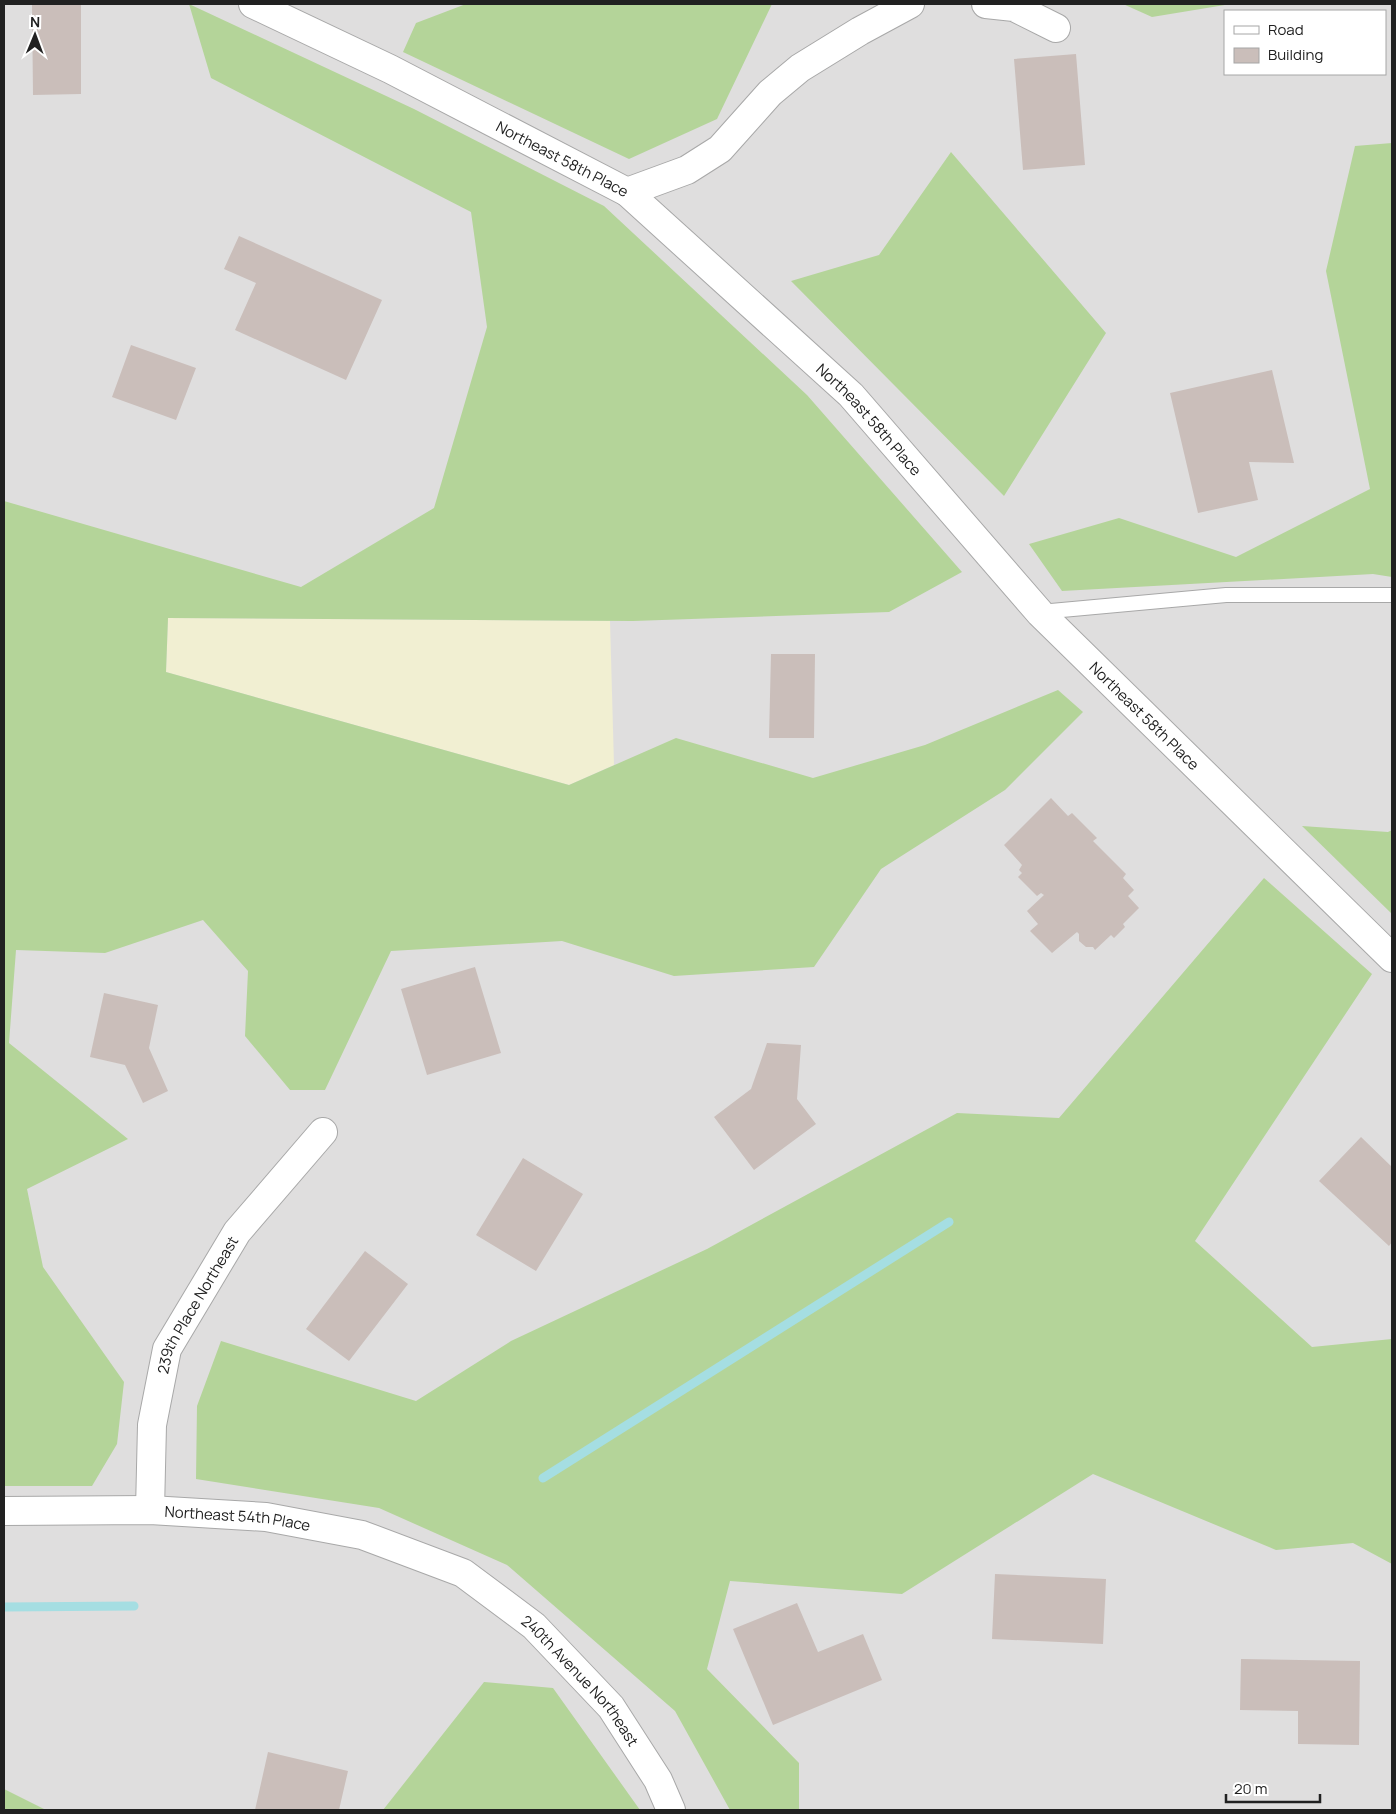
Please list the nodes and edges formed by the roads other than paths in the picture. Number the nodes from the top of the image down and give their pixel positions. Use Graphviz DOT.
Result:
graph roads {
  1 [pos="253,4"];
  2 [pos="910,4"];
  3 [pos="986,4"];
  4 [pos="1056,28"];
  5 [pos="627,192"];
  6 [pos="1392,595"];
  7 [pos="1040,612"];
  8 [pos="1392,958"];
  9 [pos="323,1132"];
  10 [pos="150,1510"];
  11 [pos="4,1511"];
  12 [pos="463,1573"];
  13 [pos="671,1810"];
  1 -- 5 [label="street, Northeast 58th Place"];
  2 -- 5 [label="street"];
  3 -- 4 [label="street"];
  5 -- 7 [label="street, Northeast 58th Place"];
  6 -- 7 [label="lane"];
  7 -- 8 [label="street, Northeast 58th Place"];
  9 -- 10 [label="street, 239th Place Northeast"];
  10 -- 11 [label="street, Northeast 54th Place"];
  10 -- 12 [label="street, Northeast 54th Place"];
  12 -- 13 [label="street, 240th Avenue Northeast"];
}
